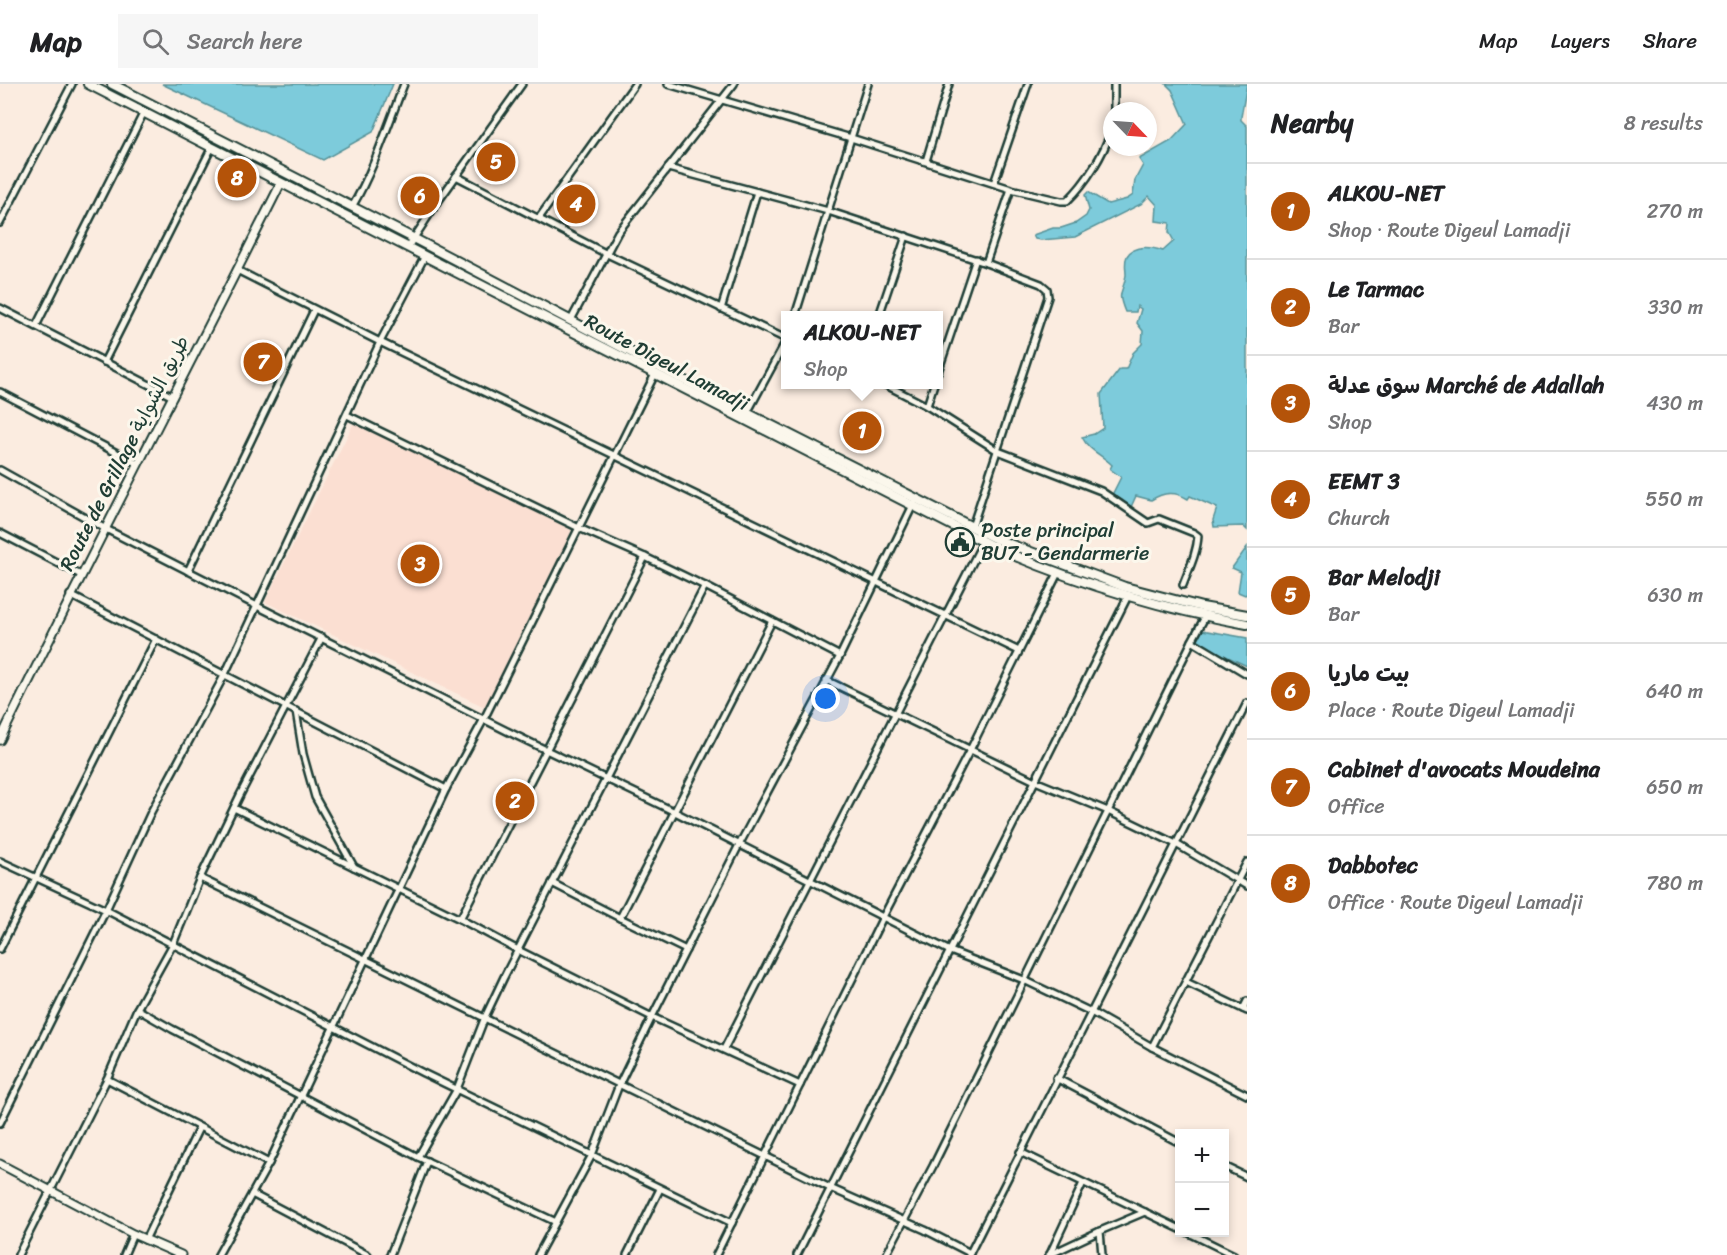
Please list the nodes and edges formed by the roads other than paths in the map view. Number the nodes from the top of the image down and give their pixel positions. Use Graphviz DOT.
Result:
graph roads {
  1 [pos="72,84"];
  2 [pos="88,84"];
  3 [pos="112,84"];
  4 [pos="404,84"];
  5 [pos="522,84"];
  6 [pos="635,84"];
  7 [pos="668,84"];
  8 [pos="734,84"];
  9 [pos="868,84"];
  10 [pos="949,84"];
  11 [pos="1028,84"];
  12 [pos="1114,84"];
  13 [pos="721,100"];
  14 [pos="1114,102"];
  15 [pos="144,112"];
  16 [pos="851,138"];
  17 [pos="212,147"];
  18 [pos="1103,149"];
  19 [pos="926,161"];
  20 [pos="668,168"];
  21 [pos="456,176"];
  22 [pos="281,183"];
  23 [pos="994,183"];
  24 [pos="1011,189"];
  25 [pos="758,192"];
  26 [pos="352,207"];
  27 [pos="828,211"];
  28 [pos="2,215"];
  29 [pos="539,218"];
  30 [pos="0,223"];
  31 [pos="906,236"];
  32 [pos="413,238"];
  33 [pos="408,247"];
  34 [pos="606,253"];
  35 [pos="425,256"];
  36 [pos="976,260"];
  37 [pos="986,263"];
  38 [pos="237,270"];
  39 [pos="0,308"];
  40 [pos="721,309"];
  41 [pos="314,310"];
  42 [pos="796,311"];
  43 [pos="880,311"];
  44 [pos="571,320"];
  45 [pos="36,326"];
  46 [pos="781,338"];
  47 [pos="380,342"];
  48 [pos="781,349"];
  49 [pos="943,360"];
  50 [pos="104,362"];
  51 [pos="655,374"];
  52 [pos="894,389"];
  53 [pos="932,389"];
  54 [pos="0,392"];
  55 [pos="173,397"];
  56 [pos="927,406"];
  57 [pos="747,413"];
  58 [pos="347,415"];
  59 [pos="998,451"];
  60 [pos="616,455"];
  61 [pos="138,464"];
  62 [pos="0,470"];
  63 [pos="914,502"];
  64 [pos="972,527"];
  65 [pos="104,528"];
  66 [pos="579,528"];
  67 [pos="0,533"];
  68 [pos="983,542"];
  69 [pos="645,557"];
  70 [pos="189,571"];
  71 [pos="1058,573"];
  72 [pos="81,575"];
  73 [pos="876,581"];
  74 [pos="1183,585"];
  75 [pos="705,586"];
  76 [pos="70,595"];
  77 [pos="1128,596"];
  78 [pos="257,606"];
  79 [pos="1247,615"];
  80 [pos="946,616"];
  81 [pos="1205,617"];
  82 [pos="772,621"];
  83 [pos="1247,624"];
  84 [pos="322,637"];
  85 [pos="156,639"];
  86 [pos="1192,641"];
  87 [pos="1019,651"];
  88 [pos="840,656"];
  89 [pos="225,674"];
  90 [pos="1247,674"];
  91 [pos="826,680"];
  92 [pos="1247,703"];
  93 [pos="286,706"];
  94 [pos="296,711"];
  95 [pos="896,713"];
  96 [pos="484,719"];
  97 [pos="0,740"];
  98 [pos="546,750"];
  99 [pos="970,750"];
  100 [pos="605,778"];
  101 [pos="1035,781"];
  102 [pos="446,789"];
  103 [pos="234,808"];
  104 [pos="1108,811"];
  105 [pos="675,812"];
  106 [pos="1176,844"];
  107 [pos="739,845"];
  108 [pos="0,861"];
  109 [pos="1247,861"];
  110 [pos="355,868"];
  111 [pos="35,878"];
  112 [pos="200,878"];
  113 [pos="809,880"];
  114 [pos="1238,881"];
  115 [pos="552,883"];
  116 [pos="1247,886"];
  117 [pos="399,889"];
  118 [pos="106,910"];
  119 [pos="883,917"];
  120 [pos="620,918"];
  121 [pos="460,919"];
  122 [pos="173,944"];
  123 [pos="0,949"];
  124 [pos="518,950"];
  125 [pos="686,950"];
  126 [pos="950,951"];
  127 [pos="365,960"];
  128 [pos="1024,980"];
  129 [pos="1186,982"];
  130 [pos="1247,1000"];
  131 [pos="137,1009"];
  132 [pos="1245,1010"];
  133 [pos="1091,1012"];
  134 [pos="485,1017"];
  135 [pos="652,1017"];
  136 [pos="334,1027"];
  137 [pos="1152,1047"];
  138 [pos="724,1049"];
  139 [pos="1056,1078"];
  140 [pos="107,1079"];
  141 [pos="619,1085"];
  142 [pos="800,1085"];
  143 [pos="457,1089"];
  144 [pos="302,1095"];
  145 [pos="1247,1095"];
  146 [pos="0,1123"];
  147 [pos="199,1128"];
  148 [pos="1175,1141"];
  149 [pos="1020,1152"];
  150 [pos="592,1155"];
  151 [pos="765,1156"];
  152 [pos="418,1157"];
  153 [pos="427,1161"];
  154 [pos="269,1163"];
  155 [pos="0,1164"];
  156 [pos="1229,1168"];
  157 [pos="1247,1177"];
  158 [pos="1083,1183"];
  159 [pos="830,1188"];
  160 [pos="51,1190"];
  161 [pos="660,1190"];
  162 [pos="252,1194"];
  163 [pos="1145,1212"];
  164 [pos="556,1222"];
  165 [pos="903,1222"];
  166 [pos="732,1223"];
  167 [pos="1175,1227"];
  168 [pos="1100,1231"];
  169 [pos="133,1234"];
  170 [pos="1196,1237"];
  171 [pos="145,1240"];
  172 [pos="969,1254"];
  173 [pos="18,1255"];
  174 [pos="124,1255"];
  175 [pos="181,1255"];
  176 [pos="218,1255"];
  177 [pos="368,1255"];
  178 [pos="390,1255"];
  179 [pos="538,1255"];
  180 [pos="627,1255"];
  181 [pos="716,1255"];
  182 [pos="797,1255"];
  183 [pos="886,1255"];
  184 [pos="1049,1255"];
  185 [pos="1102,1255"];
  186 [pos="1234,1255"];
  1 -- 28 [label="street"];
  2 -- 15 [label="main road, Route Digeul Lamadji"];
  3 -- 26 [label="main road"];
  4 -- 26 [label="street"];
  5 -- 21 [label="street"];
  6 -- 29 [label="street"];
  7 -- 13 [label="street"];
  8 -- 13 [label="street"];
  9 -- 16 [label="street"];
  10 -- 19 [label="street"];
  11 -- 23 [label="street"];
  12 -- 14 [label="street"];
  13 -- 16 [label="street"];
  13 -- 20 [label="street"];
  15 -- 17 [label="main road, Route Digeul Lamadji"];
  15 -- 45 [label="street"];
  16 -- 19 [label="street"];
  16 -- 27 [label="street"];
  17 -- 22 [label="main road, Route Digeul Lamadji"];
  17 -- 50 [label="street"];
  18 -- 24 [label="street"];
  19 -- 23 [label="street"];
  20 -- 25 [label="street"];
  20 -- 34 [label="street"];
  21 -- 29 [label="street"];
  21 -- 32 [label="street"];
  22 -- 33 [label="main road, Route Digeul Lamadji"];
  22 -- 38 [label="street, Route de Grillage طريق الشواية"];
  23 -- 24 [label="street"];
  24 -- 37 [label="street"];
  25 -- 27 [label="street"];
  25 -- 40 [label="street"];
  26 -- 32 [label="main road"];
  27 -- 31 [label="street"];
  27 -- 42 [label="street"];
  28 -- 30 [label="street"];
  29 -- 34 [label="street"];
  31 -- 36 [label="street"];
  31 -- 43 [label="street"];
  32 -- 33 [label="street"];
  32 -- 44 [label="main road"];
  33 -- 35 [label="main road, Route Digeul Lamadji"];
  34 -- 40 [label="street"];
  34 -- 44 [label="street"];
  35 -- 47 [label="street"];
  35 -- 51 [label="main road, Route Digeul Lamadji"];
  36 -- 37 [label="street"];
  36 -- 49 [label="street"];
  37 -- 59 [label="street"];
  38 -- 41 [label="street"];
  38 -- 55 [label="street, Route de Grillage طريق الشواية"];
  39 -- 45 [label="street"];
  40 -- 46 [label="street"];
  41 -- 47 [label="street"];
  41 -- 70 [label="street"];
  44 -- 57 [label="main road"];
  45 -- 50 [label="street"];
  47 -- 58 [label="street"];
  47 -- 60 [label="street"];
  48 -- 57 [label="street"];
  50 -- 55 [label="street"];
  51 -- 60 [label="street"];
  51 -- 63 [label="main road, Route Digeul Lamadji"];
  52 -- 56 [label="street"];
  53 -- 56 [label="street"];
  54 -- 61 [label="street"];
  55 -- 61 [label="street, Route de Grillage طريق الشواية"];
  56 -- 59 [label="street"];
  57 -- 63 [label="main road"];
  58 -- 66 [label="street"];
  58 -- 78 [label="street"];
  59 -- 64 [label="street"];
  59 -- 74 [label="street"];
  60 -- 66 [label="street"];
  60 -- 73 [label="street"];
  61 -- 65 [label="street, Route de Grillage طريق الشواية"];
  62 -- 65 [label="street"];
  63 -- 64 [label="main road"];
  63 -- 68 [label="main road, Route Digeul Lamadji"];
  63 -- 73 [label="street"];
  64 -- 79 [label="main road"];
  65 -- 70 [label="street"];
  65 -- 72 [label="street, Route de Grillage طريق الشواية"];
  66 -- 69 [label="street"];
  66 -- 96 [label="street"];
  67 -- 72 [label="street"];
  68 -- 71 [label="main road, Route Digeul Lamadji"];
  68 -- 80 [label="street"];
  69 -- 75 [label="street"];
  69 -- 98 [label="street"];
  70 -- 78 [label="street"];
  71 -- 77 [label="main road, Route Digeul Lamadji"];
  71 -- 87 [label="street"];
  72 -- 76 [label="street, Route de Grillage طريق الشواية"];
  73 -- 80 [label="street"];
  73 -- 88 [label="street"];
  75 -- 82 [label="street"];
  75 -- 100 [label="street"];
  76 -- 85 [label="street"];
  76 -- 97 [label="street, Route de Grillage طريق الشواية"];
  77 -- 81 [label="main road, Route Digeul Lamadji"];
  77 -- 101 [label="street"];
  78 -- 84 [label="street"];
  78 -- 89 [label="street"];
  80 -- 87 [label="street"];
  80 -- 95 [label="street"];
  81 -- 83 [label="main road, Route Digeul Lamadji"];
  81 -- 86 [label="street"];
  82 -- 88 [label="street"];
  82 -- 105 [label="street"];
  84 -- 93 [label="street"];
  84 -- 96 [label="street"];
  85 -- 89 [label="street"];
  85 -- 111 [label="street"];
  86 -- 90 [label="street"];
  86 -- 104 [label="street"];
  87 -- 99 [label="street"];
  88 -- 91 [label="street"];
  89 -- 93 [label="street"];
  89 -- 118 [label="street"];
  91 -- 95 [label="street"];
  91 -- 107 [label="street"];
  92 -- 106 [label="street"];
  93 -- 94 [label="street"];
  93 -- 103 [label="street"];
  94 -- 102 [label="street"];
  94 -- 110 [label="street"];
  95 -- 99 [label="street"];
  95 -- 113 [label="street"];
  96 -- 98 [label="street"];
  96 -- 102 [label="street"];
  98 -- 100 [label="street"];
  98 -- 121 [label="street"];
  99 -- 101 [label="street"];
  99 -- 119 [label="street"];
  100 -- 105 [label="street"];
  100 -- 115 [label="street"];
  101 -- 104 [label="street"];
  101 -- 126 [label="street"];
  102 -- 117 [label="street"];
  103 -- 110 [label="street"];
  103 -- 112 [label="street"];
  104 -- 106 [label="street"];
  104 -- 128 [label="street"];
  105 -- 107 [label="street"];
  105 -- 120 [label="street"];
  106 -- 114 [label="street"];
  106 -- 133 [label="street"];
  107 -- 113 [label="street"];
  107 -- 125 [label="street"];
  108 -- 111 [label="street"];
  109 -- 114 [label="street"];
  110 -- 117 [label="street"];
  111 -- 118 [label="street"];
  111 -- 123 [label="street"];
  112 -- 122 [label="street"];
  112 -- 127 [label="street"];
  113 -- 119 [label="street"];
  113 -- 138 [label="street"];
  114 -- 116 [label="street"];
  114 -- 129 [label="street"];
  115 -- 120 [label="street"];
  115 -- 124 [label="street"];
  117 -- 121 [label="street"];
  117 -- 127 [label="street"];
  118 -- 122 [label="street"];
  118 -- 146 [label="street"];
  119 -- 126 [label="street"];
  119 -- 142 [label="street"];
  120 -- 125 [label="street"];
  121 -- 124 [label="street"];
  122 -- 131 [label="street"];
  122 -- 136 [label="street"];
  124 -- 134 [label="street"];
  124 -- 135 [label="street"];
  125 -- 135 [label="street"];
  126 -- 128 [label="street"];
  126 -- 159 [label="street"];
  127 -- 134 [label="street"];
  127 -- 136 [label="street"];
  128 -- 133 [label="street"];
  128 -- 165 [label="street"];
  129 -- 132 [label="street"];
  129 -- 137 [label="street"];
  130 -- 132 [label="street"];
  131 -- 140 [label="street"];
  131 -- 144 [label="street"];
  133 -- 137 [label="street"];
  133 -- 139 [label="street"];
  134 -- 141 [label="street"];
  134 -- 143 [label="street"];
  135 -- 138 [label="street"];
  135 -- 141 [label="street"];
  136 -- 143 [label="street"];
  136 -- 144 [label="street"];
  137 -- 145 [label="street"];
  138 -- 142 [label="street"];
  139 -- 148 [label="street"];
  139 -- 149 [label="street"];
  140 -- 147 [label="street"];
  140 -- 160 [label="street"];
  141 -- 150 [label="street"];
  141 -- 151 [label="street"];
  142 -- 151 [label="street"];
  143 -- 150 [label="street"];
  143 -- 152 [label="street"];
  144 -- 152 [label="street"];
  144 -- 154 [label="street"];
  147 -- 154 [label="street"];
  147 -- 171 [label="street"];
  149 -- 158 [label="street"];
  149 -- 172 [label="street"];
  150 -- 161 [label="street"];
  150 -- 164 [label="street"];
  151 -- 159 [label="street"];
  151 -- 166 [label="street"];
  152 -- 153 [label="street"];
  153 -- 164 [label="street"];
  153 -- 178 [label="street"];
  154 -- 162 [label="street"];
  155 -- 160 [label="street"];
  156 -- 157 [label="street"];
  158 -- 163 [label="street"];
  158 -- 184 [label="street"];
  159 -- 165 [label="street"];
  159 -- 182 [label="street"];
  160 -- 169 [label="street"];
  160 -- 173 [label="street"];
  161 -- 166 [label="street"];
  161 -- 180 [label="street"];
  162 -- 176 [label="street"];
  162 -- 177 [label="street"];
  163 -- 167 [label="street"];
  163 -- 168 [label="street"];
  164 -- 179 [label="street"];
  165 -- 172 [label="street"];
  165 -- 183 [label="street"];
  166 -- 181 [label="street"];
  168 -- 184 [label="street"];
  168 -- 185 [label="street"];
  169 -- 171 [label="street"];
  169 -- 174 [label="street"];
  170 -- 186 [label="street"];
  171 -- 175 [label="street"];
}
